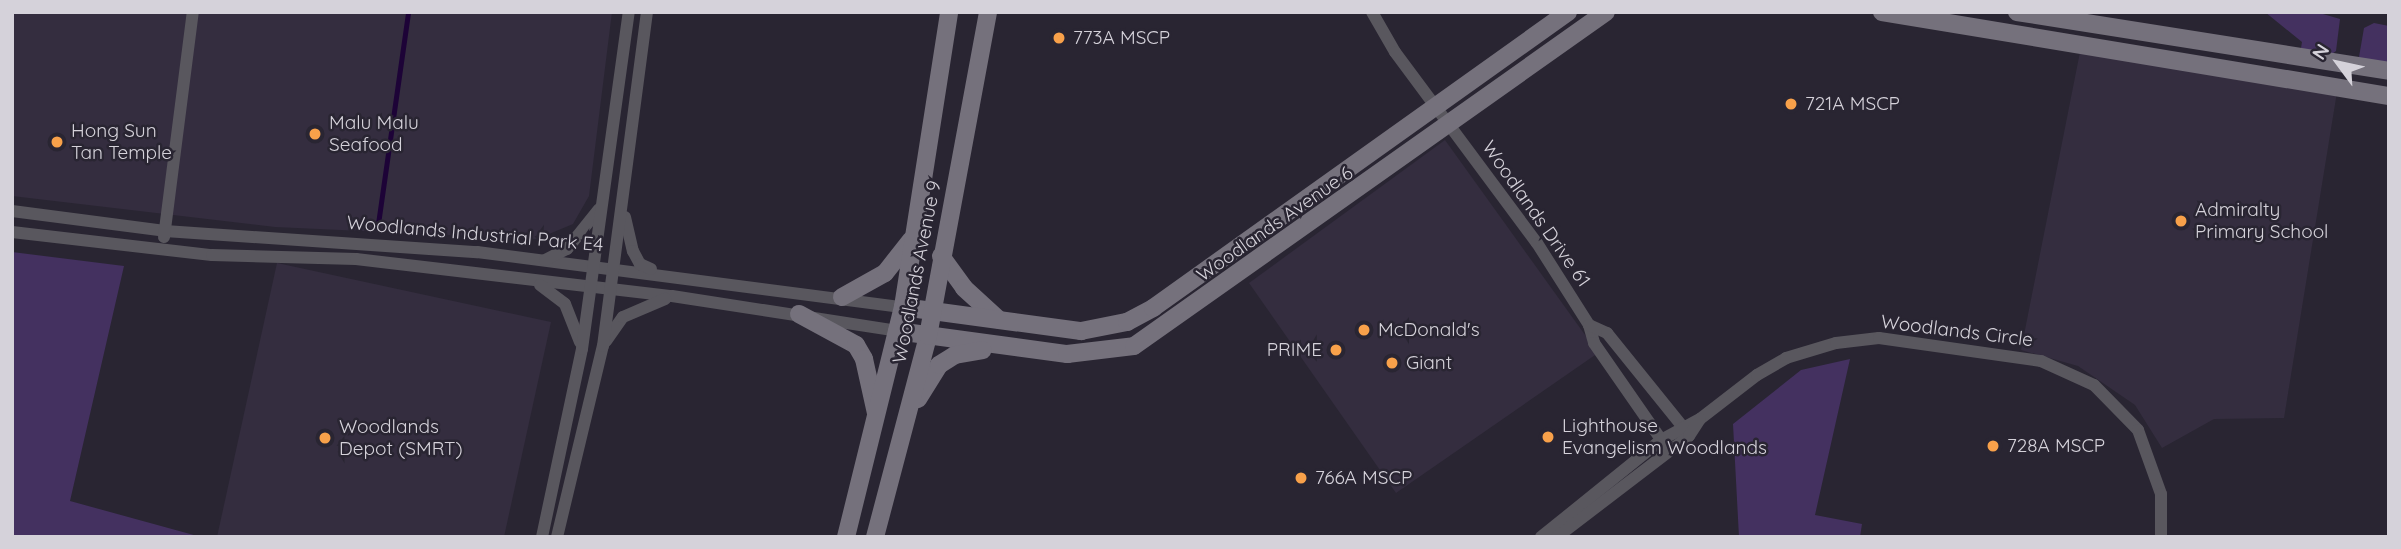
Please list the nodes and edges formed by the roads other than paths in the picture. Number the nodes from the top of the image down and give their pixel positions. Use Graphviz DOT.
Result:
graph roads {
  1 [pos="193,12"];
  2 [pos="629,12"];
  3 [pos="647,12"];
  4 [pos="949,12"];
  5 [pos="988,12"];
  6 [pos="1371,12"];
  7 [pos="1568,12"];
  8 [pos="1606,12"];
  9 [pos="1882,12"];
  10 [pos="2017,12"];
  11 [pos="2389,71"];
  12 [pos="2389,96"];
  13 [pos="1435,104"];
  14 [pos="1451,126"];
  15 [pos="623,192"];
  16 [pos="601,205"];
  17 [pos="16,212"];
  18 [pos="107,223"];
  19 [pos="165,231"];
  20 [pos="14,232"];
  21 [pos="913,237"];
  22 [pos="104,242"];
  23 [pos="162,248"];
  24 [pos="941,256"];
  25 [pos="544,260"];
  26 [pos="595,265"];
  27 [pos="614,268"];
  28 [pos="661,274"];
  29 [pos="528,280"];
  30 [pos="592,288"];
  31 [pos="612,290"];
  32 [pos="672,296"];
  33 [pos="842,296"];
  34 [pos="903,307"];
  35 [pos="932,311"];
  36 [pos="799,314"];
  37 [pos="999,320"];
  38 [pos="1588,324"];
  39 [pos="897,331"];
  40 [pos="928,336"];
  41 [pos="603,346"];
  42 [pos="1000,347"];
  43 [pos="582,349"];
  44 [pos="878,420"];
  45 [pos="906,422"];
  46 [pos="1685,431"];
  47 [pos="1661,440"];
  48 [pos="1669,451"];
  49 [pos="551,496"];
  50 [pos="566,500"];
  51 [pos="542,537"];
  52 [pos="557,537"];
  53 [pos="846,537"];
  54 [pos="875,537"];
  55 [pos="1541,537"];
  56 [pos="1557,537"];
  57 [pos="2161,537"];
  1 -- 19 [label="street"];
  2 -- 16 [label="street"];
  3 -- 15 [label="street"];
  4 -- 21 [label="street, Woodlands Avenue 9"];
  5 -- 24 [label="street, Woodlands Avenue 9"];
  6 -- 13 [label="street, Woodlands Drive 61"];
  7 -- 13 [label="street, Woodlands Avenue 6"];
  8 -- 14 [label="street, Woodlands Avenue 6"];
  9 -- 12 [label="street"];
  10 -- 11 [label="street"];
  13 -- 14 [label="street, Woodlands Drive 61"];
  13 -- 37 [label="street, Woodlands Avenue 6"];
  14 -- 38 [label="street, Woodlands Drive 61"];
  14 -- 42 [label="street, Woodlands Avenue 6"];
  15 -- 27 [label="street"];
  15 -- 28 [label="street"];
  16 -- 25 [label="street"];
  16 -- 26 [label="street"];
  17 -- 18 [label="street, Woodlands Industrial Park E4"];
  17 -- 20 [label="street"];
  18 -- 19 [label="street, Woodlands Industrial Park E4"];
  18 -- 22 [label="street"];
  19 -- 23 [label="street"];
  19 -- 25 [label="street, Woodlands Industrial Park E4"];
  20 -- 22 [label="street, Woodlands Industrial Park E4"];
  21 -- 33 [label="street"];
  21 -- 34 [label="street, Woodlands Avenue 9"];
  22 -- 23 [label="street, Woodlands Industrial Park E4"];
  23 -- 29 [label="street, Woodlands Industrial Park E4"];
  24 -- 35 [label="street, Woodlands Avenue 9"];
  24 -- 37 [label="street"];
  25 -- 26 [label="street, Woodlands Industrial Park E4"];
  26 -- 27 [label="street, Woodlands Industrial Park E4"];
  26 -- 30 [label="street"];
  27 -- 28 [label="street, Woodlands Industrial Park E4"];
  27 -- 31 [label="street"];
  28 -- 33 [label="street, Woodlands Industrial Park E4"];
  29 -- 30 [label="street, Woodlands Industrial Park E4"];
  29 -- 43 [label="street"];
  30 -- 31 [label="street, Woodlands Industrial Park E4"];
  30 -- 43 [label="street"];
  31 -- 32 [label="street, Woodlands Industrial Park E4"];
  31 -- 41 [label="street"];
  32 -- 36 [label="street, Woodlands Industrial Park E4"];
  32 -- 41 [label="street"];
  33 -- 34 [label="street, Woodlands Industrial Park E4"];
  34 -- 35 [label="street, Woodlands Industrial Park E4"];
  34 -- 39 [label="street, Woodlands Avenue 9"];
  35 -- 37 [label="street, Woodlands Avenue 6"];
  35 -- 40 [label="street, Woodlands Avenue 9"];
  36 -- 39 [label="street, Woodlands Industrial Park E4"];
  36 -- 44 [label="street"];
  38 -- 46 [label="street, Woodlands Drive 61"];
  38 -- 47 [label="street, Woodlands Drive 61"];
  39 -- 40 [label="street, Woodlands Industrial Park E4"];
  39 -- 44 [label="street, Woodlands Avenue 9"];
  40 -- 42 [label="street, Woodlands Avenue 6"];
  40 -- 45 [label="street, Woodlands Avenue 9"];
  41 -- 50 [label="street"];
  42 -- 45 [label="street"];
  43 -- 49 [label="street"];
  44 -- 53 [label="street, Woodlands Avenue 9"];
  45 -- 54 [label="street, Woodlands Avenue 9"];
  46 -- 47 [label="street"];
  46 -- 48 [label="street"];
  46 -- 57 [label="street, Woodlands Circle"];
  47 -- 48 [label="street, Woodlands Drive 61"];
  47 -- 55 [label="street"];
  48 -- 56 [label="street"];
  49 -- 50 [label="street"];
  49 -- 51 [label="street"];
  50 -- 52 [label="street"];
}
